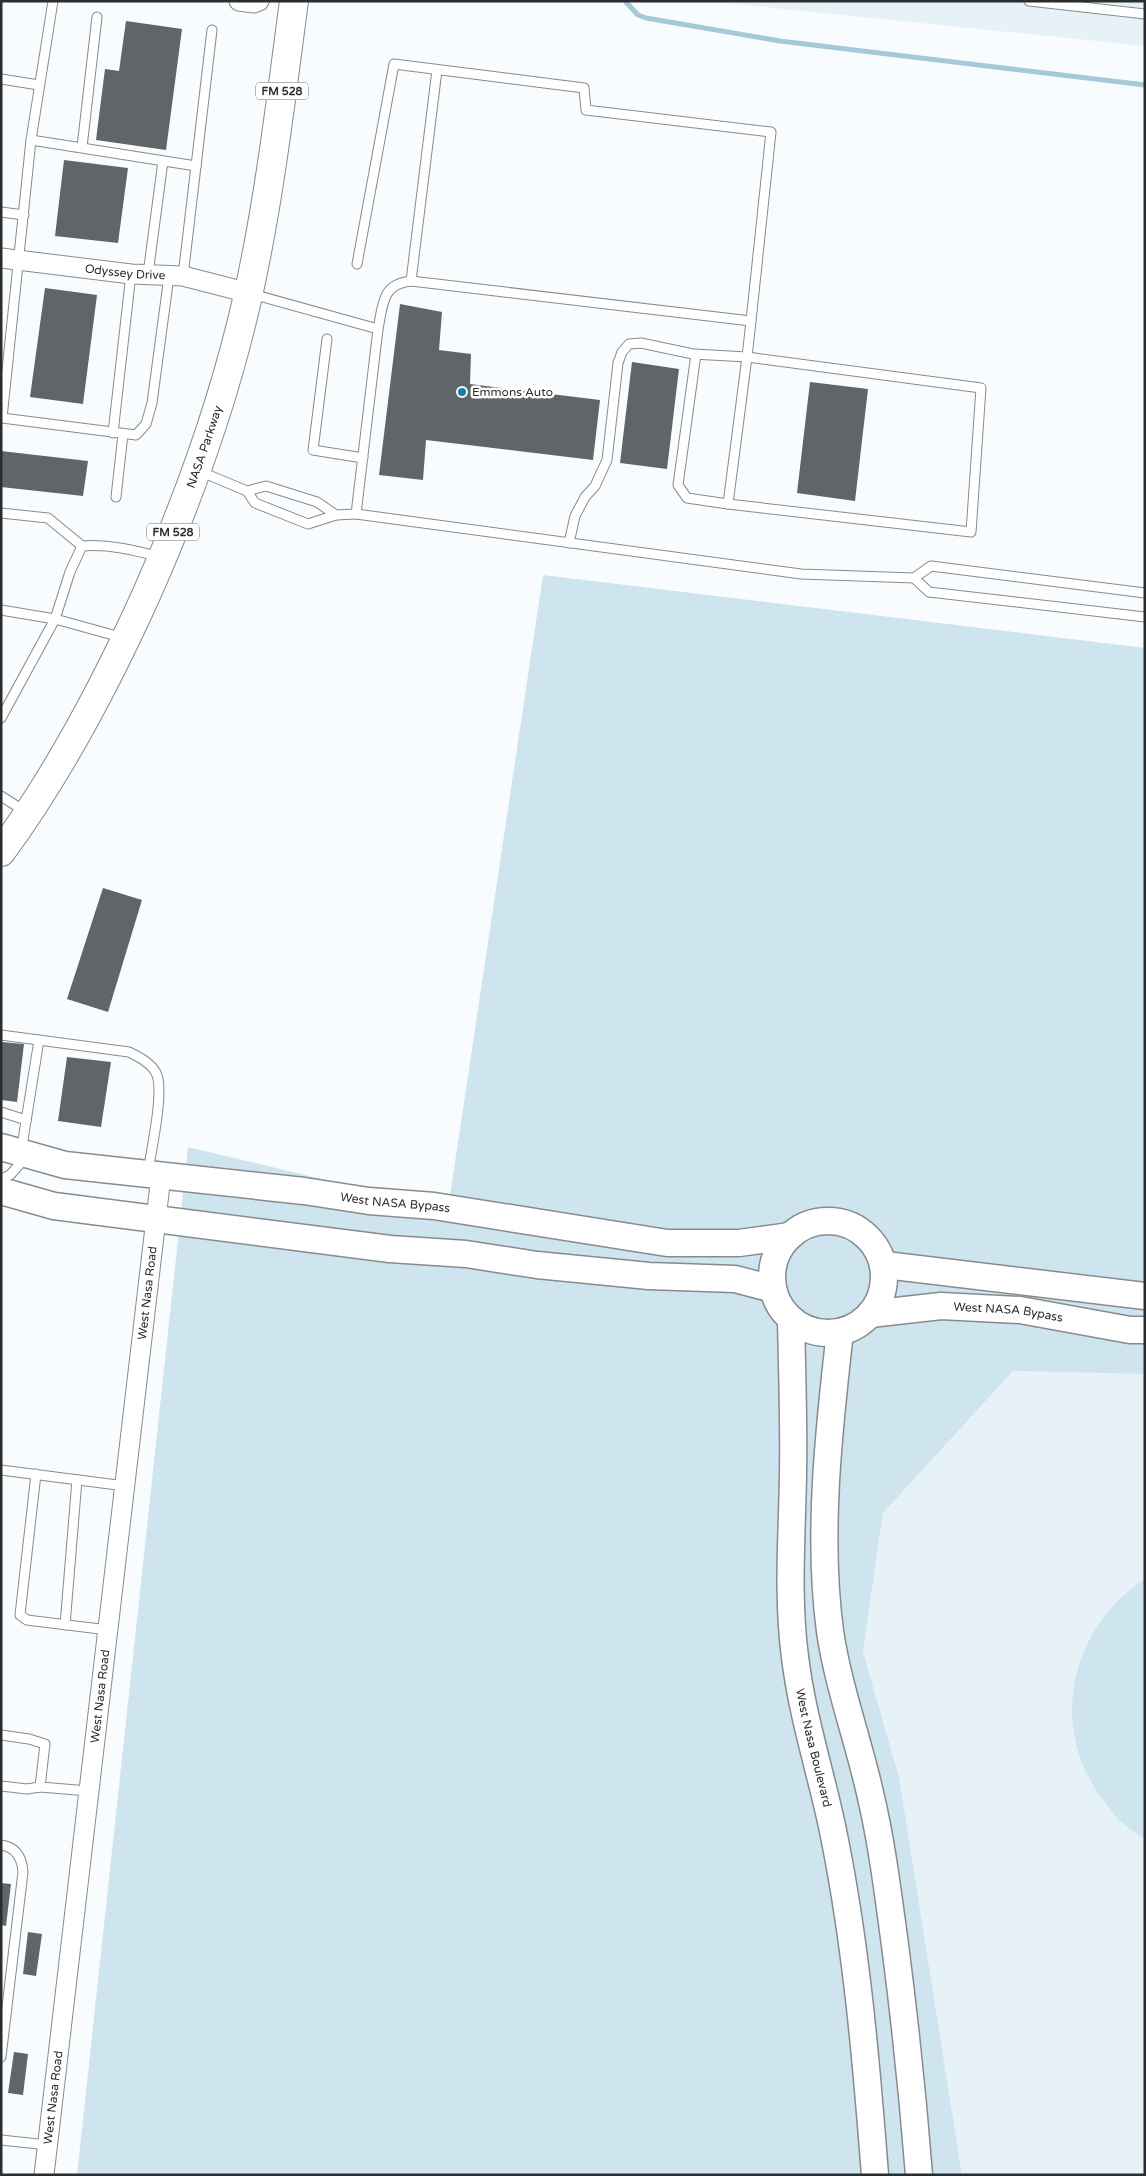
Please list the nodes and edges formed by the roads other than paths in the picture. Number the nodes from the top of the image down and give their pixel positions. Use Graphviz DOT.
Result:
graph roads {
  1 [pos="53,1"];
  2 [pos="239,1"];
  3 [pos="260,1"];
  4 [pos="294,1"];
  5 [pos="1029,1"];
  6 [pos="1145,14"];
  7 [pos="97,17"];
  8 [pos="212,30"];
  9 [pos="436,70"];
  10 [pos="1,80"];
  11 [pos="39,85"];
  12 [pos="32,140"];
  13 [pos="82,147"];
  14 [pos="163,161"];
  15 [pos="196,166"];
  16 [pos="1,212"];
  17 [pos="24,215"];
  18 [pos="10,259"];
  19 [pos="357,264"];
  20 [pos="140,274"];
  21 [pos="176,276"];
  22 [pos="411,281"];
  23 [pos="249,293"];
  24 [pos="751,321"];
  25 [pos="378,330"];
  26 [pos="327,339"];
  27 [pos="696,354"];
  28 [pos="747,357"];
  29 [pos="2,418"];
  30 [pos="113,433"];
  31 [pos="123,434"];
  32 [pos="363,458"];
  33 [pos="197,471"];
  34 [pos="246,491"];
  35 [pos="116,497"];
  36 [pos="728,504"];
  37 [pos="1,513"];
  38 [pos="356,514"];
  39 [pos="336,516"];
  40 [pos="569,543"];
  41 [pos="82,546"];
  42 [pos="162,558"];
  43 [pos="914,578"];
  44 [pos="1145,593"];
  45 [pos="1,610"];
  46 [pos="1145,617"];
  47 [pos="54,619"];
  48 [pos="126,639"];
  49 [pos="1,718"];
  50 [pos="1,796"];
  51 [pos="28,814"];
  52 [pos="1,852"];
  53 [pos="1,1035"];
  54 [pos="39,1040"];
  55 [pos="1,1112"];
  56 [pos="26,1120"];
  57 [pos="11,1150"];
  58 [pos="154,1175"];
  59 [pos="1,1179"];
  60 [pos="1,1190"];
  61 [pos="157,1218"];
  62 [pos="790,1236"];
  63 [pos="885,1264"];
  64 [pos="773,1289"];
  65 [pos="1145,1296"];
  66 [pos="870,1314"];
  67 [pos="791,1319"];
  68 [pos="1145,1330"];
  69 [pos="840,1332"];
  70 [pos="1,1470"];
  71 [pos="36,1474"];
  72 [pos="77,1480"];
  73 [pos="126,1486"];
  74 [pos="65,1625"];
  75 [pos="108,1630"];
  76 [pos="1,1735"];
  77 [pos="1,1786"];
  78 [pos="40,1787"];
  79 [pos="90,1791"];
  80 [pos="1,1845"];
  81 [pos="1,2057"];
  82 [pos="1,2140"];
  83 [pos="48,2145"];
  84 [pos="44,2175"];
  85 [pos="875,2175"];
  86 [pos="919,2175"];
  1 -- 11 [label="lane"];
  2 -- 3 [label="street"];
  4 -- 23 [label="main road, NASA Parkway / FM 528"];
  5 -- 6 [label="lane"];
  7 -- 13 [label="lane"];
  8 -- 15 [label="lane"];
  9 -- 19 [label="lane"];
  9 -- 22 [label="lane"];
  9 -- 24 [label="lane"];
  10 -- 11 [label="lane"];
  11 -- 12 [label="lane"];
  12 -- 13 [label="lane"];
  12 -- 17 [label="lane"];
  13 -- 14 [label="lane"];
  14 -- 15 [label="lane"];
  14 -- 20 [label="lane"];
  15 -- 21 [label="lane"];
  16 -- 17 [label="lane"];
  17 -- 18 [label="lane"];
  18 -- 20 [label="street, Odyssey Drive"];
  18 -- 29 [label="lane"];
  20 -- 21 [label="street, Odyssey Drive"];
  20 -- 30 [label="lane"];
  21 -- 23 [label="street, Odyssey Drive"];
  21 -- 31 [label="lane"];
  22 -- 24 [label="lane"];
  22 -- 25 [label="lane"];
  23 -- 25 [label="lane"];
  23 -- 33 [label="main road, NASA Parkway / FM 528"];
  24 -- 28 [label="lane"];
  25 -- 32 [label="lane"];
  26 -- 32 [label="lane"];
  27 -- 28 [label="lane"];
  27 -- 36 [label="lane"];
  27 -- 40 [label="lane"];
  28 -- 36 [label="lane"];
  28 -- 36 [label="lane"];
  29 -- 30 [label="lane"];
  30 -- 31 [label="lane"];
  31 -- 35 [label="lane"];
  32 -- 38 [label="lane"];
  33 -- 34 [label="lane"];
  33 -- 42 [label="main road, NASA Parkway / FM 528"];
  34 -- 39 [label="lane"];
  34 -- 39 [label="lane"];
  37 -- 41 [label="lane"];
  38 -- 39 [label="lane"];
  38 -- 40 [label="lane"];
  40 -- 43 [label="lane"];
  41 -- 42 [label="lane"];
  41 -- 47 [label="lane"];
  42 -- 48 [label="main road, NASA Parkway / FM 528"];
  43 -- 44 [label="lane"];
  43 -- 46 [label="lane"];
  45 -- 47 [label="lane"];
  47 -- 48 [label="lane"];
  47 -- 49 [label="lane"];
  48 -- 51 [label="main road, NASA Parkway / FM 528"];
  50 -- 51 [label="lane"];
  51 -- 52 [label="main road, NASA Parkway / FM 528"];
  53 -- 54 [label="lane"];
  54 -- 56 [label="lane"];
  54 -- 58 [label="lane"];
  55 -- 56 [label="lane"];
  56 -- 57 [label="lane"];
  57 -- 58 [label="street, West NASA Bypass"];
  57 -- 59 [label="lane"];
  58 -- 61 [label="street, West Nasa Road"];
  58 -- 62 [label="street, West NASA Bypass"];
  60 -- 61 [label="street"];
  61 -- 64 [label="street"];
  61 -- 73 [label="street, West Nasa Road"];
  62 -- 63 [label="street, West NASA Bypass"];
  62 -- 64 [label="street, West NASA Bypass"];
  63 -- 65 [label="street"];
  63 -- 66 [label="street, West NASA Bypass"];
  64 -- 67 [label="street, West NASA Bypass"];
  66 -- 68 [label="street, West NASA Bypass"];
  66 -- 69 [label="street, West NASA Bypass"];
  67 -- 69 [label="street, West NASA Bypass"];
  67 -- 85 [label="street, West Nasa Boulevard"];
  69 -- 86 [label="street"];
  70 -- 71 [label="lane"];
  71 -- 72 [label="lane"];
  71 -- 74 [label="lane"];
  72 -- 73 [label="lane"];
  72 -- 74 [label="lane"];
  73 -- 75 [label="street, West Nasa Road"];
  74 -- 75 [label="lane"];
  75 -- 79 [label="street, West Nasa Road"];
  76 -- 78 [label="lane"];
  77 -- 78 [label="lane"];
  78 -- 79 [label="lane"];
  79 -- 83 [label="street, West Nasa Road"];
  80 -- 81 [label="lane"];
  82 -- 83 [label="lane"];
  83 -- 84 [label="street, West Nasa Road"];
}
